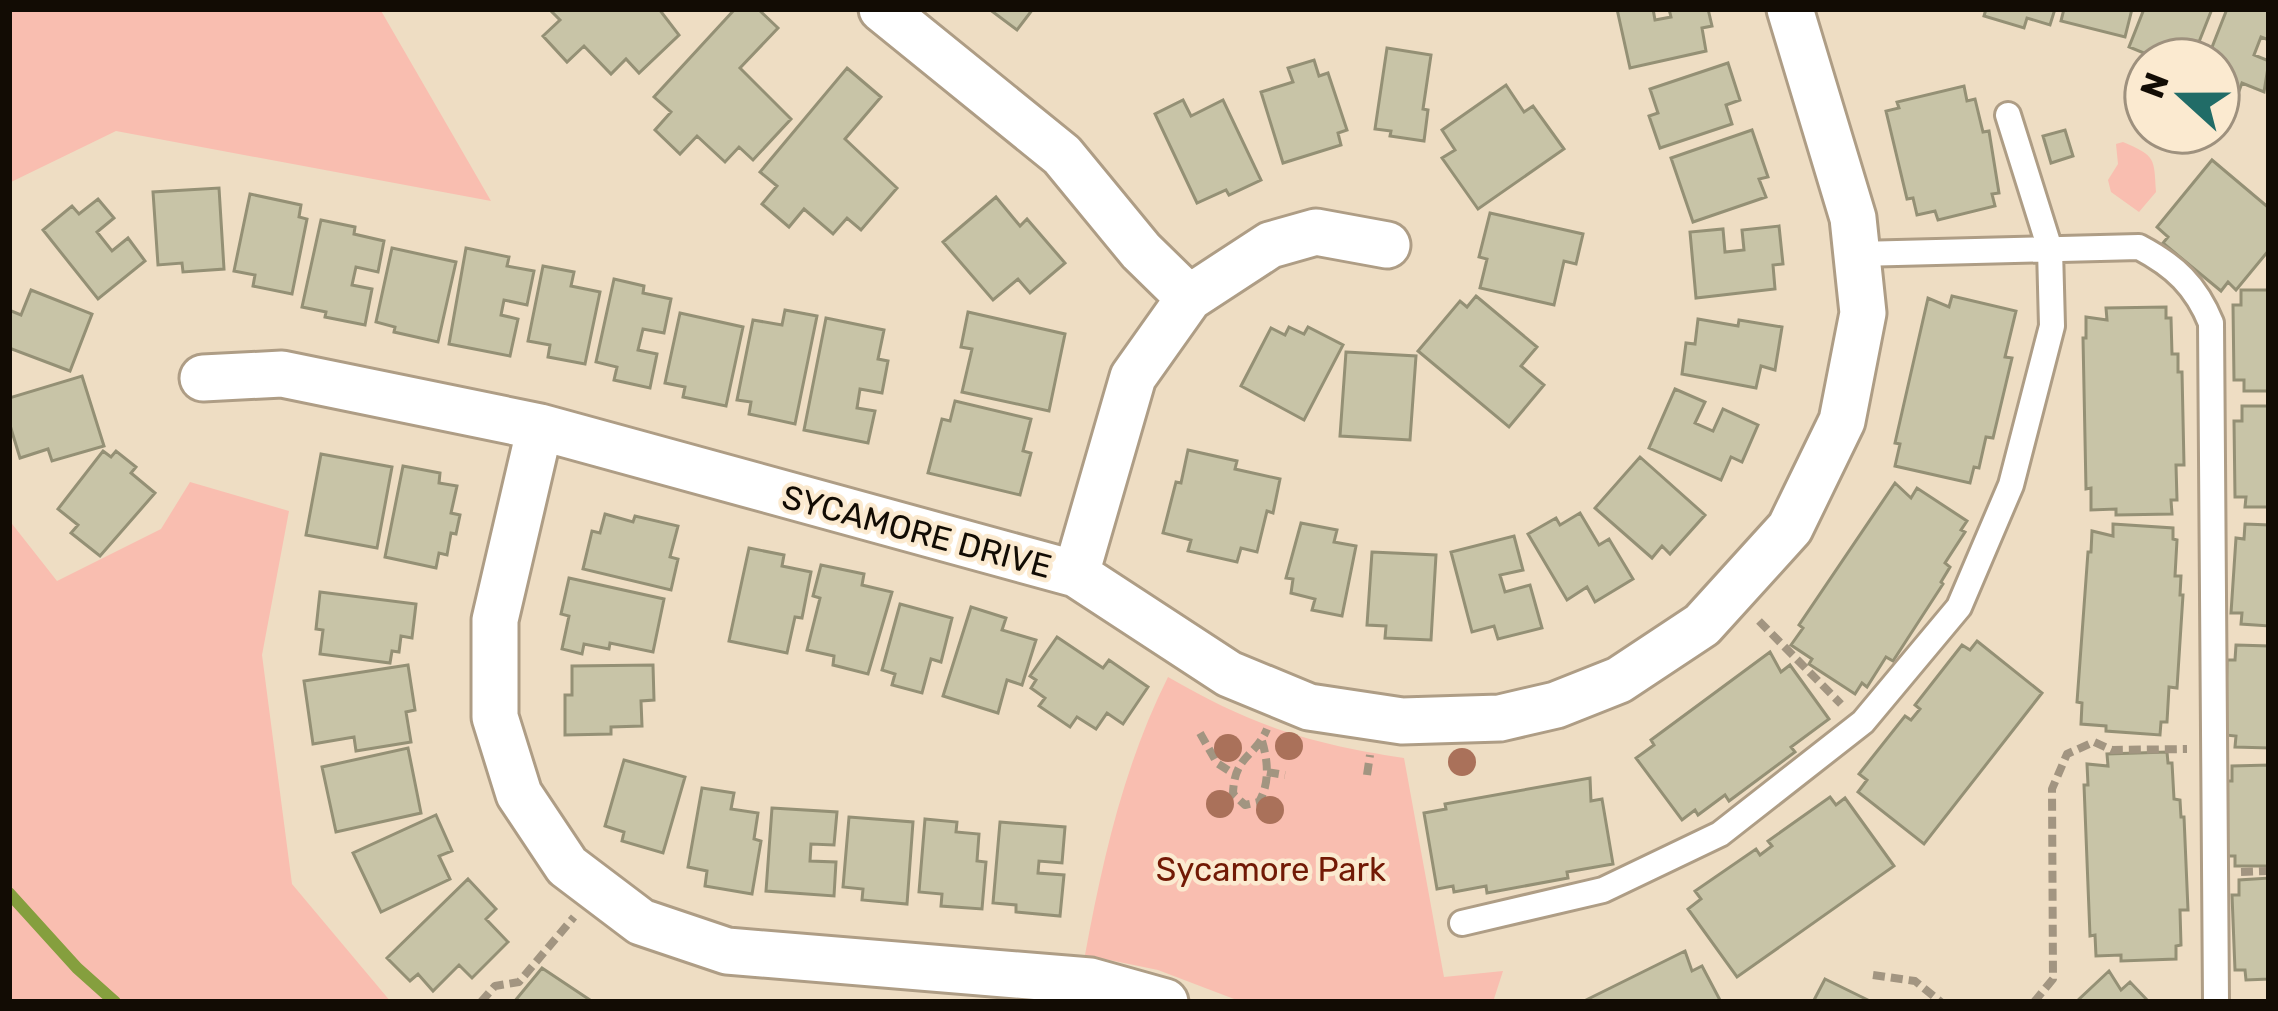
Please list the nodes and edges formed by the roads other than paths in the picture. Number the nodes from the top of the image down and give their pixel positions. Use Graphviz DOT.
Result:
graph roads {
  1 [pos="882,9"];
  2 [pos="1790,9"];
  3 [pos="2008,116"];
  4 [pos="1388,245"];
  5 [pos="2050,249"];
  6 [pos="1858,254"];
  7 [pos="1189,298"];
  8 [pos="202,378"];
  9 [pos="540,427"];
  10 [pos="1076,574"];
  11 [pos="1462,923"];
  12 [pos="1165,1002"];
  13 [pos="2216,1002"];
  1 -- 7 [label="street"];
  2 -- 6 [label="street, SYCAMORE DRIVE"];
  3 -- 5 [label="lane"];
  4 -- 7 [label="street"];
  5 -- 6 [label="lane"];
  5 -- 11 [label="lane"];
  5 -- 13 [label="lane"];
  6 -- 10 [label="street, SYCAMORE DRIVE"];
  7 -- 10 [label="street"];
  8 -- 9 [label="street, SYCAMORE DRIVE"];
  9 -- 10 [label="street, SYCAMORE DRIVE"];
  9 -- 12 [label="street"];
}
